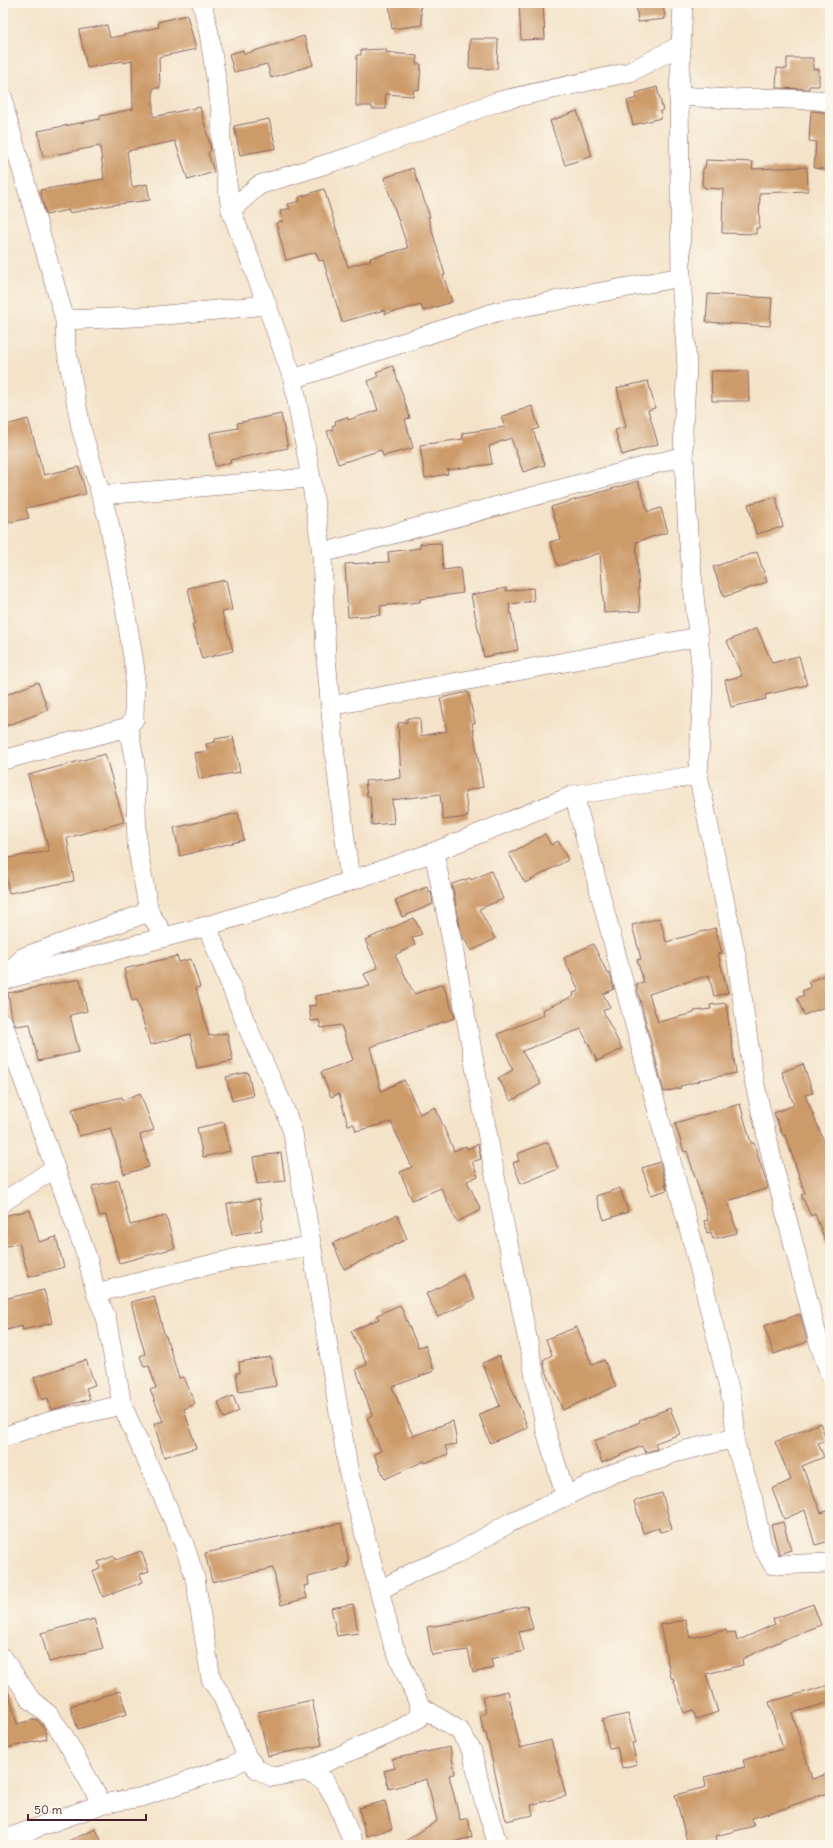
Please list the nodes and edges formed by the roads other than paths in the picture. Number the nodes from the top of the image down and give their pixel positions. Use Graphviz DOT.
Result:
graph roads {
  1 [pos="202,3"];
  2 [pos="683,3"];
  3 [pos="681,45"];
  4 [pos="679,96"];
  5 [pos="3,98"];
  6 [pos="830,102"];
  7 [pos="231,210"];
  8 [pos="680,277"];
  9 [pos="267,305"];
  10 [pos="65,320"];
  11 [pos="293,379"];
  12 [pos="684,456"];
  13 [pos="311,478"];
  14 [pos="101,495"];
  15 [pos="322,553"];
  16 [pos="698,637"];
  17 [pos="330,706"];
  18 [pos="128,727"];
  19 [pos="3,760"];
  20 [pos="698,775"];
  21 [pos="574,795"];
  22 [pos="434,852"];
  23 [pos="350,881"];
  24 [pos="149,912"];
  25 [pos="207,926"];
  26 [pos="165,937"];
  27 [pos="10,978"];
  28 [pos="3,1023"];
  29 [pos="55,1168"];
  30 [pos="3,1202"];
  31 [pos="311,1246"];
  32 [pos="96,1293"];
  33 [pos="830,1374"];
  34 [pos="122,1405"];
  35 [pos="3,1437"];
  36 [pos="735,1444"];
  37 [pos="566,1497"];
  38 [pos="830,1562"];
  39 [pos="380,1590"];
  40 [pos="3,1658"];
  41 [pos="420,1706"];
  42 [pos="247,1757"];
  43 [pos="306,1771"];
  44 [pos="102,1804"];
  45 [pos="3,1840"];
  46 [pos="354,1845"];
  47 [pos="498,1845"];
  1 -- 7 [label="street"];
  2 -- 3 [label="street"];
  3 -- 4 [label="street"];
  3 -- 7 [label="street"];
  4 -- 6 [label="street"];
  4 -- 8 [label="street"];
  5 -- 10 [label="street"];
  7 -- 9 [label="street"];
  8 -- 11 [label="street"];
  8 -- 12 [label="street"];
  9 -- 10 [label="street"];
  9 -- 11 [label="street"];
  10 -- 14 [label="street"];
  11 -- 13 [label="street"];
  12 -- 15 [label="street"];
  12 -- 16 [label="street"];
  13 -- 14 [label="street"];
  13 -- 15 [label="street"];
  14 -- 18 [label="street"];
  15 -- 17 [label="street"];
  16 -- 17 [label="street"];
  16 -- 20 [label="street"];
  17 -- 23 [label="street"];
  18 -- 19 [label="street"];
  18 -- 24 [label="street"];
  20 -- 21 [label="street"];
  20 -- 33 [label="street"];
  21 -- 22 [label="street"];
  21 -- 36 [label="street"];
  22 -- 23 [label="street"];
  22 -- 37 [label="street"];
  23 -- 25 [label="street"];
  24 -- 26 [label="street"];
  24 -- 27 [label="street"];
  25 -- 26 [label="street"];
  25 -- 31 [label="street"];
  26 -- 27 [label="street"];
  28 -- 29 [label="street"];
  29 -- 30 [label="street"];
  29 -- 32 [label="street"];
  31 -- 32 [label="street"];
  31 -- 39 [label="street"];
  32 -- 34 [label="street"];
  34 -- 35 [label="street"];
  34 -- 42 [label="street"];
  36 -- 37 [label="street"];
  36 -- 38 [label="street"];
  37 -- 39 [label="street"];
  39 -- 41 [label="street"];
  40 -- 44 [label="street"];
  41 -- 43 [label="street"];
  41 -- 47 [label="street"];
  42 -- 43 [label="street"];
  42 -- 44 [label="street"];
  43 -- 46 [label="street"];
  44 -- 45 [label="street"];
}
